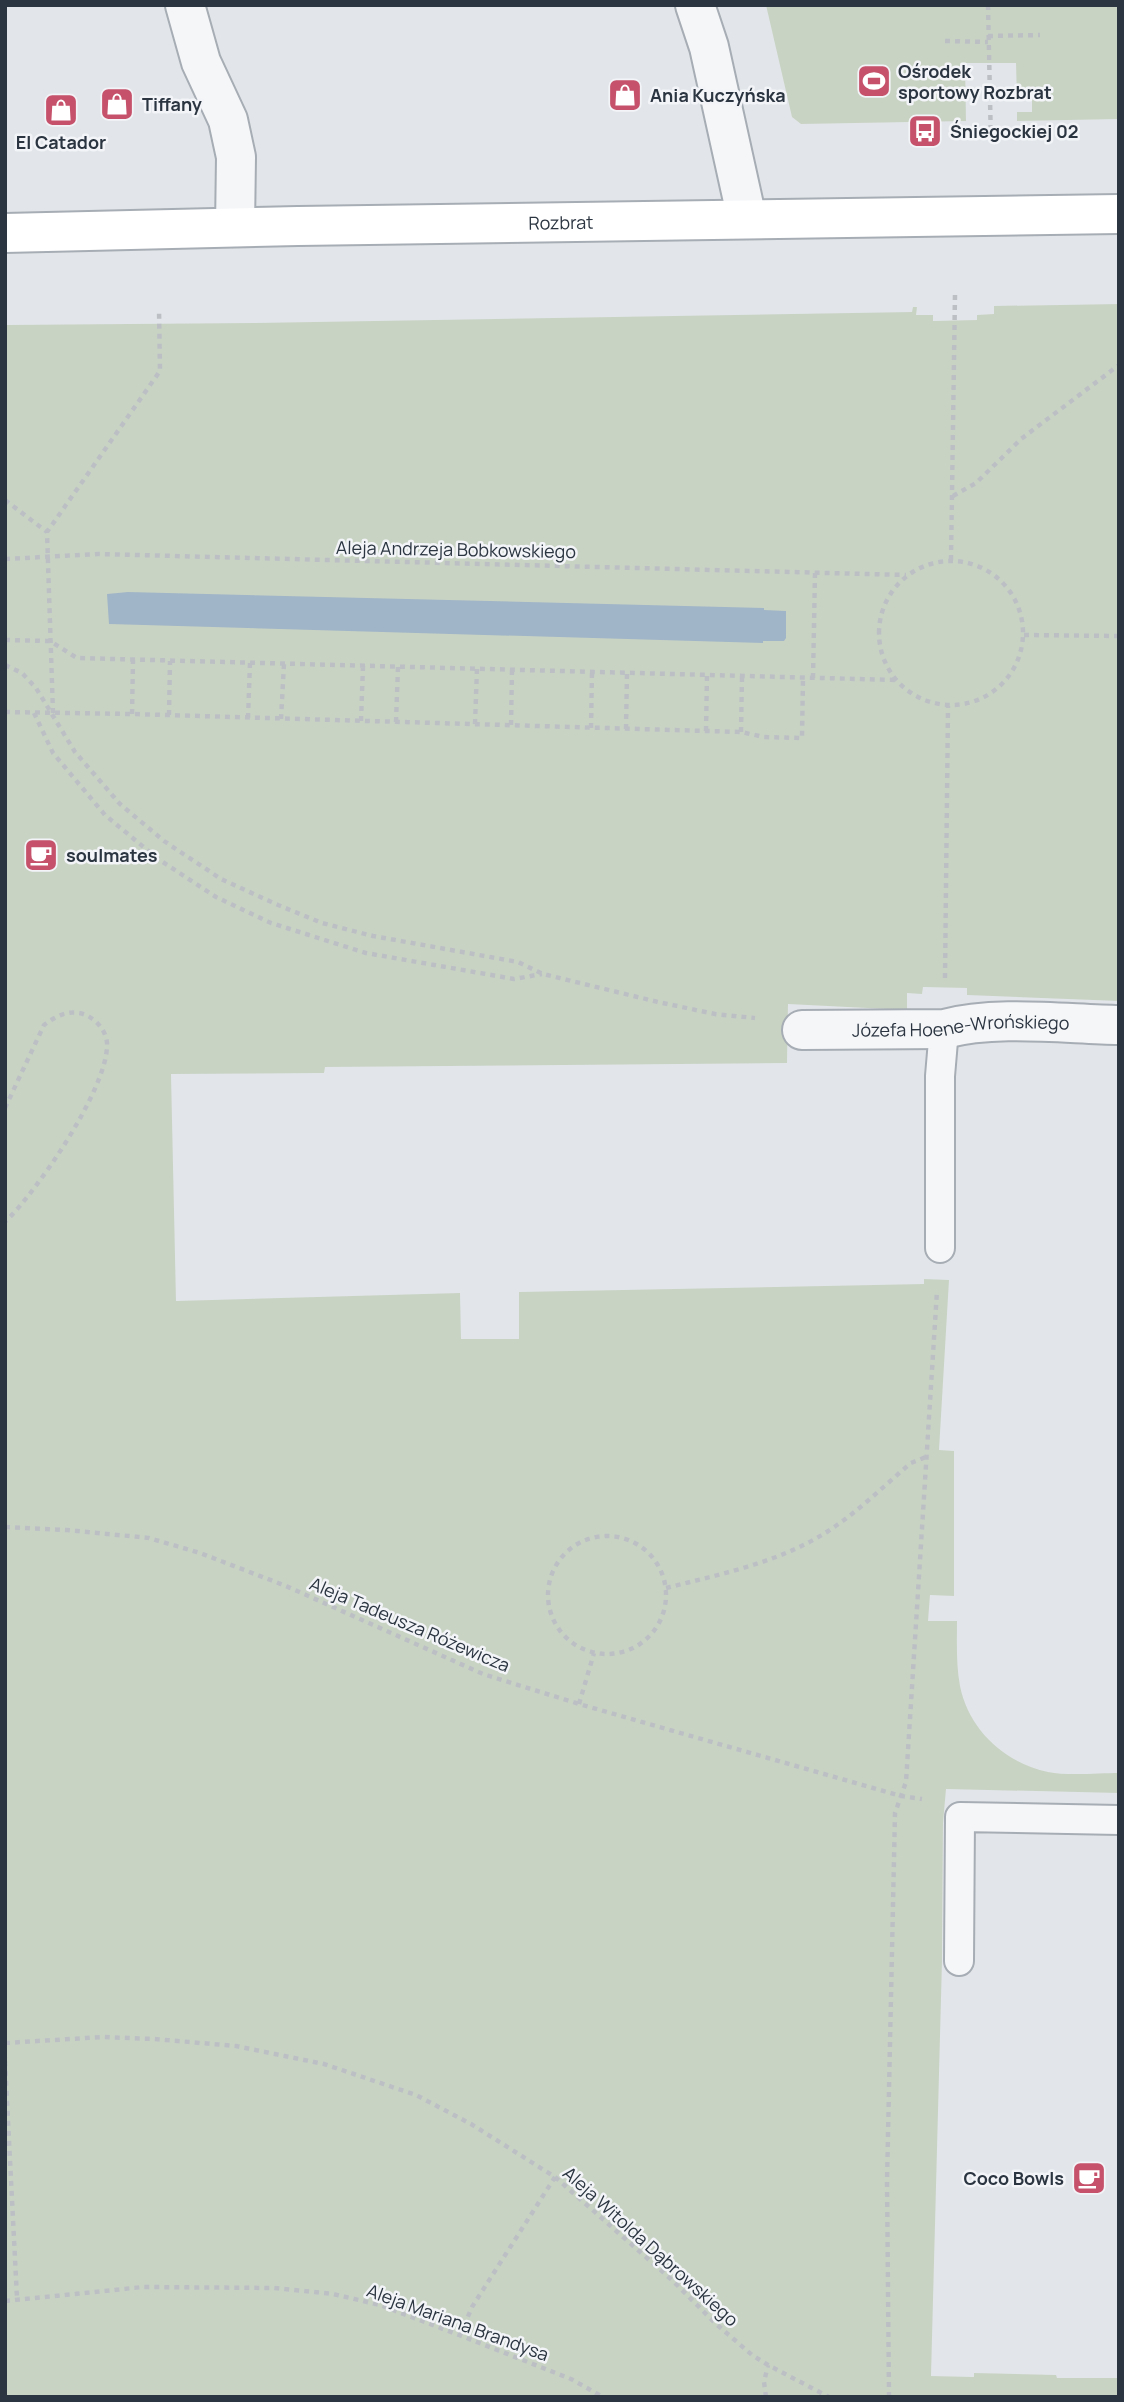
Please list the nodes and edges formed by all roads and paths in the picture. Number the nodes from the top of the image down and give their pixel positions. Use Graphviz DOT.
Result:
graph roads {
  1 [pos="185,5"];
  2 [pos="695,5"];
  3 [pos="988,5"];
  4 [pos="1040,35"];
  5 [pos="988,39"];
  6 [pos="945,41"];
  7 [pos="990,145"];
  8 [pos="1119,214"];
  9 [pos="747,219"];
  10 [pos="235,228"];
  11 [pos="5,233"];
  12 [pos="955,294"];
  13 [pos="159,309"];
  14 [pos="1119,365"];
  15 [pos="952,496"];
  16 [pos="5,500"];
  17 [pos="47,532"];
  18 [pos="48,558"];
  19 [pos="5,559"];
  20 [pos="951,560"];
  21 [pos="815,572"];
  22 [pos="906,575"];
  23 [pos="1024,635"];
  24 [pos="1119,636"];
  25 [pos="5,640"];
  26 [pos="50,641"];
  27 [pos="133,660"];
  28 [pos="170,661"];
  29 [pos="250,663"];
  30 [pos="284,664"];
  31 [pos="5,665"];
  32 [pos="363,666"];
  33 [pos="398,667"];
  34 [pos="477,669"];
  35 [pos="512,670"];
  36 [pos="592,672"];
  37 [pos="627,673"];
  38 [pos="707,675"];
  39 [pos="742,676"];
  40 [pos="803,678"];
  41 [pos="813,678"];
  42 [pos="897,680"];
  43 [pos="948,706"];
  44 [pos="5,712"];
  45 [pos="34,713"];
  46 [pos="53,714"];
  47 [pos="132,714"];
  48 [pos="169,715"];
  49 [pos="248,718"];
  50 [pos="281,719"];
  51 [pos="361,721"];
  52 [pos="396,722"];
  53 [pos="475,724"];
  54 [pos="511,725"];
  55 [pos="591,728"];
  56 [pos="626,729"];
  57 [pos="706,731"];
  58 [pos="741,732"];
  59 [pos="945,967"];
  60 [pos="543,974"];
  61 [pos="1119,1025"];
  62 [pos="944,1029"];
  63 [pos="803,1030"];
  64 [pos="5,1108"];
  65 [pos="5,1222"];
  66 [pos="940,1248"];
  67 [pos="926,1457"];
  68 [pos="5,1527"];
  69 [pos="666,1588"];
  70 [pos="594,1653"];
  71 [pos="579,1704"];
  72 [pos="901,1796"];
  73 [pos="960,1817"];
  74 [pos="1119,1820"];
  75 [pos="959,1961"];
  76 [pos="5,2043"];
  77 [pos="5,2061"];
  78 [pos="555,2177"];
  79 [pos="17,2298"];
  80 [pos="5,2301"];
  81 [pos="459,2335"];
  82 [pos="768,2365"];
  83 [pos="603,2397"];
  84 [pos="766,2397"];
  85 [pos="828,2397"];
  86 [pos="888,2397"];
  1 -- 10 [label="street"];
  2 -- 9 [label="street"];
  3 -- 5 [label="path"];
  4 -- 5 [label="path"];
  5 -- 6 [label="path"];
  5 -- 7 [label="path"];
  8 -- 9 [label="street, Rozbrat"];
  9 -- 10 [label="street, Rozbrat"];
  10 -- 11 [label="street, Rozbrat"];
  12 -- 15 [label="path"];
  13 -- 17 [label="path"];
  14 -- 15 [label="path"];
  15 -- 20 [label="path"];
  16 -- 17 [label="path"];
  17 -- 18 [label="path"];
  18 -- 19 [label="path, Aleja Andrzeja Bobkowskiego"];
  18 -- 21 [label="path, Aleja Andrzeja Bobkowskiego"];
  18 -- 26 [label="path"];
  20 -- 22 [label="path, Aleja Andrzeja Bobkowskiego"];
  20 -- 23 [label="path, Aleja Andrzeja Bobkowskiego"];
  21 -- 22 [label="path, Aleja Andrzeja Bobkowskiego"];
  21 -- 41 [label="path"];
  22 -- 42 [label="path"];
  23 -- 24 [label="path"];
  23 -- 43 [label="path"];
  25 -- 26 [label="path"];
  26 -- 27 [label="path"];
  26 -- 46 [label="path"];
  27 -- 28 [label="path"];
  27 -- 47 [label="path"];
  28 -- 29 [label="path"];
  28 -- 48 [label="path"];
  29 -- 30 [label="path"];
  29 -- 49 [label="path"];
  30 -- 32 [label="path"];
  30 -- 50 [label="path"];
  31 -- 46 [label="path"];
  32 -- 33 [label="path"];
  32 -- 51 [label="path"];
  33 -- 34 [label="path"];
  33 -- 52 [label="path"];
  34 -- 35 [label="path"];
  34 -- 53 [label="path"];
  35 -- 36 [label="path"];
  35 -- 54 [label="path"];
  36 -- 37 [label="path"];
  36 -- 55 [label="path"];
  37 -- 38 [label="path"];
  37 -- 56 [label="path"];
  38 -- 39 [label="path"];
  38 -- 57 [label="path"];
  39 -- 40 [label="path"];
  39 -- 58 [label="path"];
  40 -- 41 [label="path"];
  40 -- 58 [label="path"];
  41 -- 42 [label="path"];
  42 -- 43 [label="path"];
  43 -- 59 [label="path"];
  44 -- 45 [label="path"];
  45 -- 46 [label="path"];
  45 -- 60 [label="path"];
  46 -- 47 [label="path"];
  46 -- 60 [label="path"];
  47 -- 48 [label="path"];
  48 -- 49 [label="path"];
  49 -- 50 [label="path"];
  50 -- 51 [label="path"];
  51 -- 52 [label="path"];
  52 -- 53 [label="path"];
  53 -- 54 [label="path"];
  54 -- 55 [label="path"];
  55 -- 56 [label="path"];
  56 -- 57 [label="path"];
  57 -- 58 [label="path"];
  60 -- 63 [label="path"];
  61 -- 62 [label="street, Józefa Hoene-Wrońskiego"];
  62 -- 63 [label="street, Józefa Hoene-Wrońskiego"];
  62 -- 66 [label="lane"];
  64 -- 65 [label="path"];
  66 -- 67 [label="path"];
  67 -- 69 [label="path"];
  67 -- 72 [label="path"];
  68 -- 71 [label="path, Aleja Tadeusza Różewicza"];
  69 -- 70 [label="path"];
  69 -- 70 [label="path"];
  70 -- 71 [label="path"];
  71 -- 72 [label="path, Aleja Tadeusza Różewicza"];
  72 -- 73 [label="path, Aleja Tadeusza Różewicza"];
  72 -- 86 [label="path"];
  73 -- 74 [label="lane"];
  73 -- 75 [label="lane"];
  76 -- 78 [label="path, Aleja Witolda Dąbrowskiego"];
  77 -- 79 [label="path"];
  78 -- 81 [label="path"];
  78 -- 82 [label="path, Aleja Witolda Dąbrowskiego"];
  79 -- 80 [label="path, Aleja Mariana Brandysa"];
  79 -- 81 [label="path, Aleja Mariana Brandysa"];
  81 -- 83 [label="path, Aleja Mariana Brandysa"];
  82 -- 84 [label="path"];
  82 -- 85 [label="path, Aleja Witolda Dąbrowskiego"];
}
